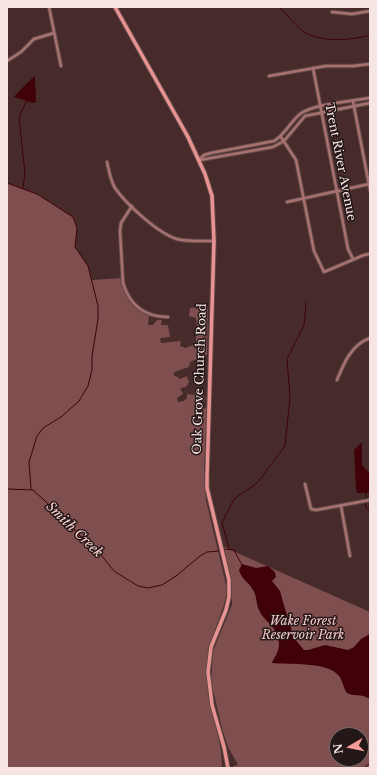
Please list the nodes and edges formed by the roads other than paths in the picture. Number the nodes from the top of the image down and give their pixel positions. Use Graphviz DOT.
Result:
graph roads {
  1 [pos="49,7"];
  2 [pos="115,7"];
  3 [pos="370,11"];
  4 [pos="332,12"];
  5 [pos="54,33"];
  6 [pos="7,61"];
  7 [pos="370,64"];
  8 [pos="61,66"];
  9 [pos="313,68"];
  10 [pos="269,76"];
  11 [pos="370,98"];
  12 [pos="353,101"];
  13 [pos="370,103"];
  14 [pos="354,106"];
  15 [pos="320,107"];
  16 [pos="321,112"];
  17 [pos="281,137"];
  18 [pos="284,141"];
  19 [pos="239,148"];
  20 [pos="240,153"];
  21 [pos="199,160"];
  22 [pos="107,162"];
  23 [pos="369,184"];
  24 [pos="370,190"];
  25 [pos="336,191"];
  26 [pos="304,198"];
  27 [pos="287,202"];
  28 [pos="132,206"];
  29 [pos="214,241"];
  30 [pos="370,254"];
  31 [pos="353,259"];
  32 [pos="168,318"];
  33 [pos="370,338"];
  34 [pos="336,380"];
  35 [pos="305,484"];
  36 [pos="370,500"];
  37 [pos="341,506"];
  38 [pos="350,556"];
  39 [pos="228,768"];
  1 -- 5 [label="street"];
  2 -- 21 [label="main road, Oak Grove Church Road"];
  3 -- 4 [label="street"];
  5 -- 6 [label="street"];
  5 -- 8 [label="street"];
  7 -- 9 [label="street"];
  9 -- 10 [label="street"];
  9 -- 15 [label="street, Trent River Avenue"];
  11 -- 12 [label="street"];
  12 -- 14 [label="street"];
  12 -- 15 [label="street"];
  13 -- 14 [label="street"];
  14 -- 16 [label="street"];
  14 -- 23 [label="street"];
  15 -- 16 [label="street, Trent River Avenue"];
  15 -- 17 [label="street"];
  16 -- 18 [label="street"];
  16 -- 25 [label="street, Trent River Avenue"];
  17 -- 18 [label="street"];
  17 -- 19 [label="street"];
  18 -- 20 [label="street"];
  18 -- 26 [label="street"];
  19 -- 20 [label="street"];
  19 -- 21 [label="street"];
  20 -- 21 [label="street"];
  21 -- 29 [label="main road, Oak Grove Church Road"];
  22 -- 28 [label="street"];
  23 -- 24 [label="street"];
  23 -- 25 [label="street"];
  25 -- 26 [label="street"];
  25 -- 31 [label="street, Trent River Avenue"];
  26 -- 27 [label="street"];
  26 -- 31 [label="street"];
  28 -- 29 [label="street"];
  28 -- 32 [label="street"];
  29 -- 39 [label="main road, Oak Grove Church Road"];
  30 -- 31 [label="street"];
  33 -- 34 [label="street"];
  35 -- 37 [label="street"];
  36 -- 37 [label="street"];
  37 -- 38 [label="street"];
}
